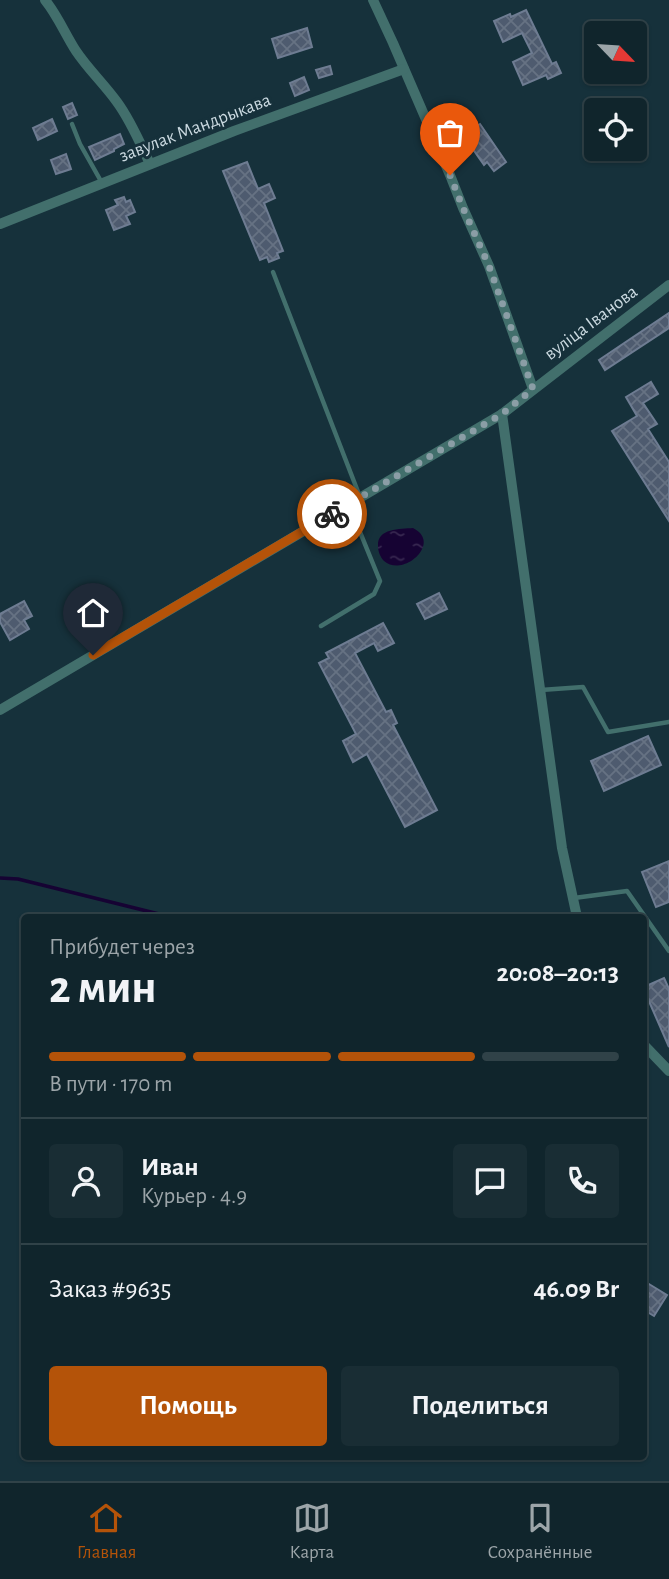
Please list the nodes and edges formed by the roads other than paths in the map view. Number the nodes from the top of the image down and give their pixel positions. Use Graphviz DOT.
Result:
graph roads {
  1 [pos="45,0"];
  2 [pos="373,0"];
  3 [pos="404,69"];
  4 [pos="72,124"];
  5 [pos="150,164"];
  6 [pos="102,183"];
  7 [pos="0,224"];
  8 [pos="273,272"];
  9 [pos="669,285"];
  10 [pos="533,389"];
  11 [pos="502,414"];
  12 [pos="360,498"];
  13 [pos="349,504"];
  14 [pos="321,626"];
  15 [pos="541,690"];
  16 [pos="0,710"];
  17 [pos="669,722"];
  18 [pos="573,898"];
  19 [pos="576,914"];
  20 [pos="644,914"];
  21 [pos="647,919"];
  22 [pos="669,949"];
  23 [pos="647,1048"];
  24 [pos="669,1071"];
  1 -- 5 [label="street"];
  2 -- 3 [label="street"];
  3 -- 5 [label="street, завулак Мандрыкава"];
  3 -- 10 [label="street"];
  4 -- 6 [label="lane"];
  5 -- 6 [label="street, завулак Мандрыкава"];
  6 -- 7 [label="street, завулак Мандрыкава"];
  8 -- 12 [label="lane"];
  9 -- 10 [label="street, вуліца Іванова"];
  10 -- 11 [label="street, вуліца Іванова"];
  11 -- 12 [label="street, вуліца Іванова"];
  11 -- 15 [label="street"];
  12 -- 13 [label="street, вуліца Іванова"];
  13 -- 14 [label="lane"];
  13 -- 16 [label="street, вуліца Іванова"];
  15 -- 17 [label="lane"];
  15 -- 18 [label="street"];
  18 -- 19 [label="street"];
  18 -- 20 [label="lane"];
  21 -- 22 [label="lane"];
  23 -- 24 [label="street"];
}
